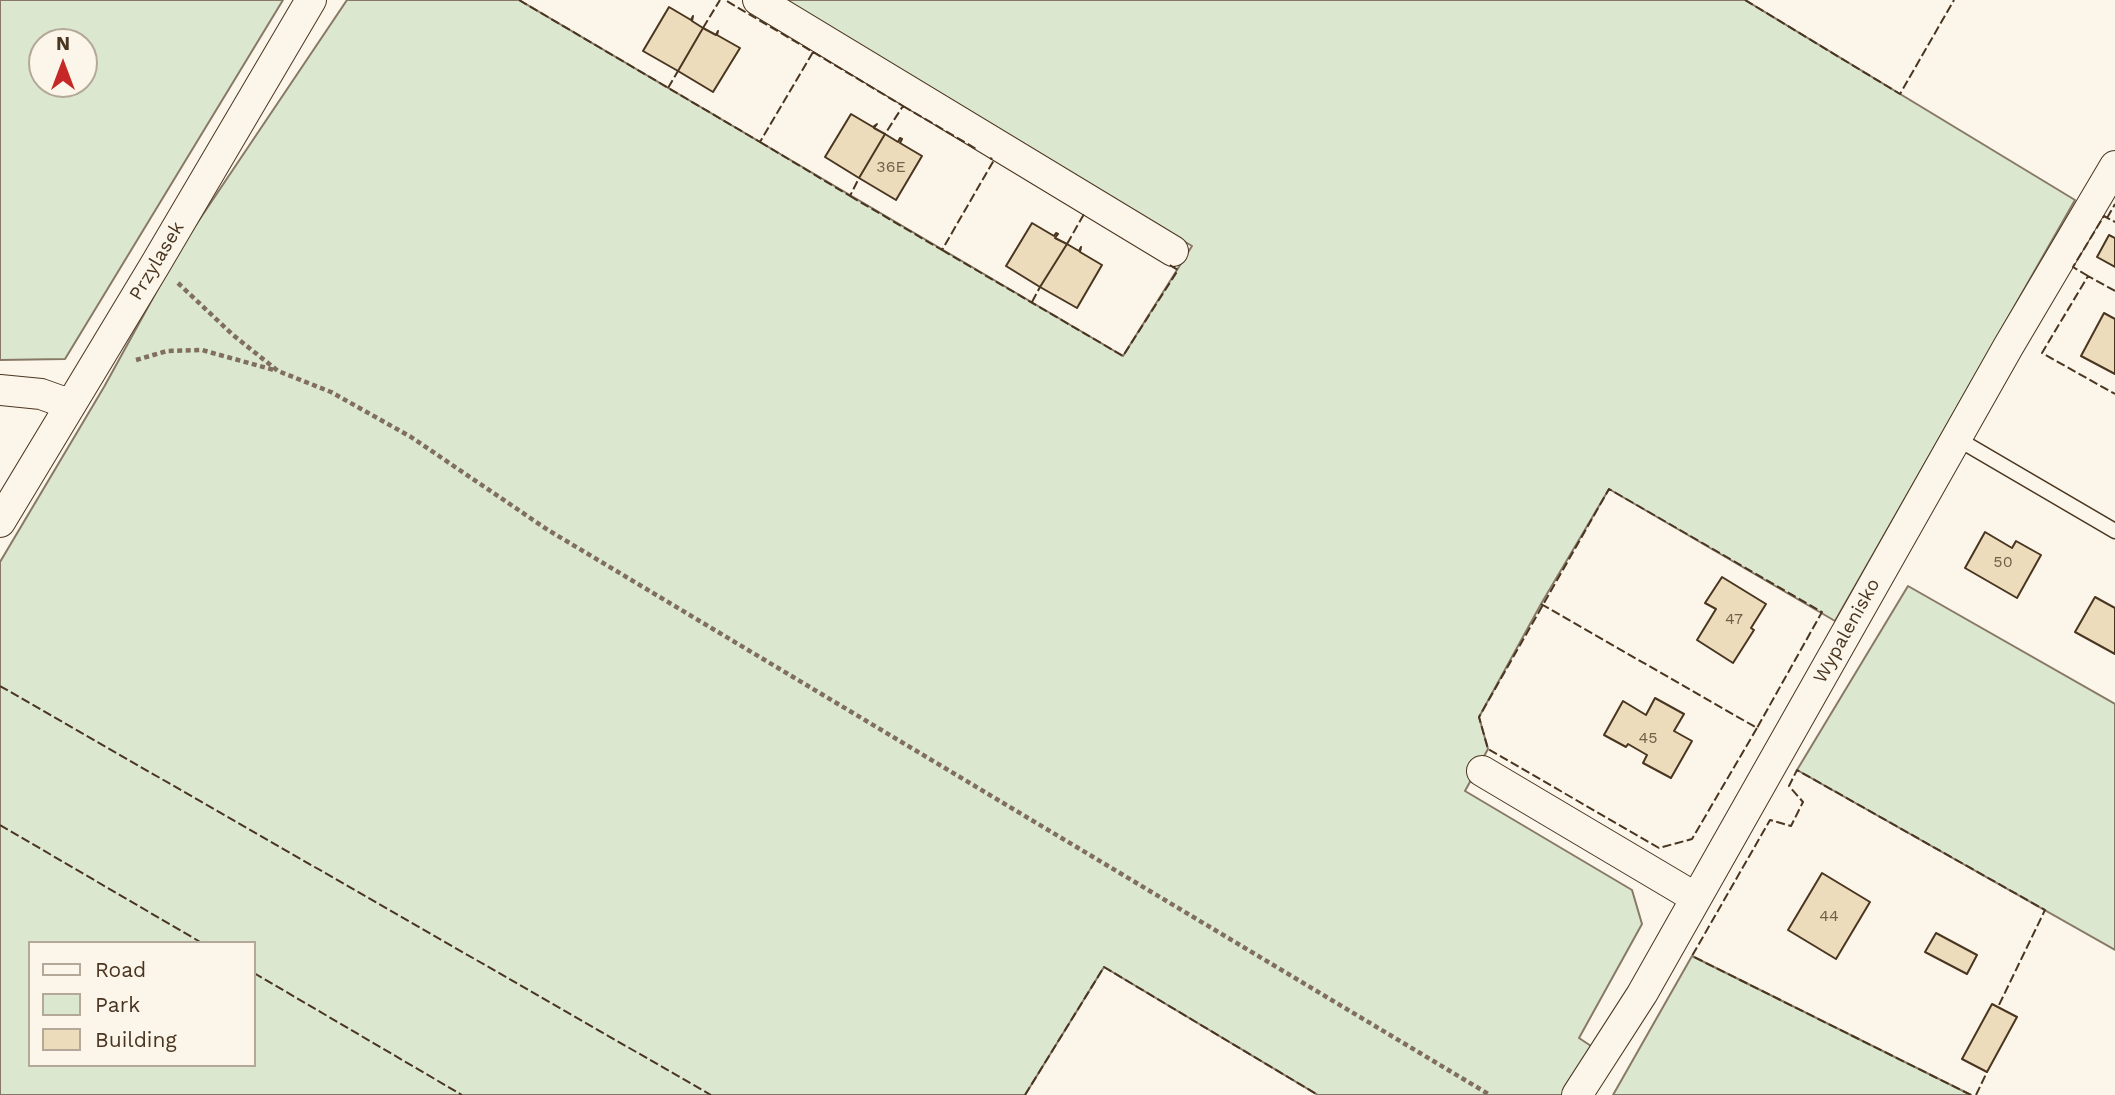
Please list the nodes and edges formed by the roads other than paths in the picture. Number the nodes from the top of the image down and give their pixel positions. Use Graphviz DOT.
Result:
graph roads {
  1 [pos="311,0"];
  2 [pos="758,0"];
  3 [pos="2115,166"];
  4 [pos="1173,251"];
  5 [pos="0,390"];
  6 [pos="69,404"];
  7 [pos="1956,438"];
  8 [pos="0,522"];
  9 [pos="2115,531"];
  10 [pos="1482,771"];
  11 [pos="1696,898"];
  12 [pos="1577,1095"];
  1 -- 6 [label="street, Przylasek"];
  2 -- 4 [label="street"];
  3 -- 7 [label="street, Wypalenisko"];
  5 -- 6 [label="street"];
  6 -- 8 [label="street, Przylasek"];
  7 -- 9 [label="lane"];
  7 -- 11 [label="street, Wypalenisko"];
  10 -- 11 [label="street"];
  11 -- 12 [label="street, Wypalenisko"];
}
